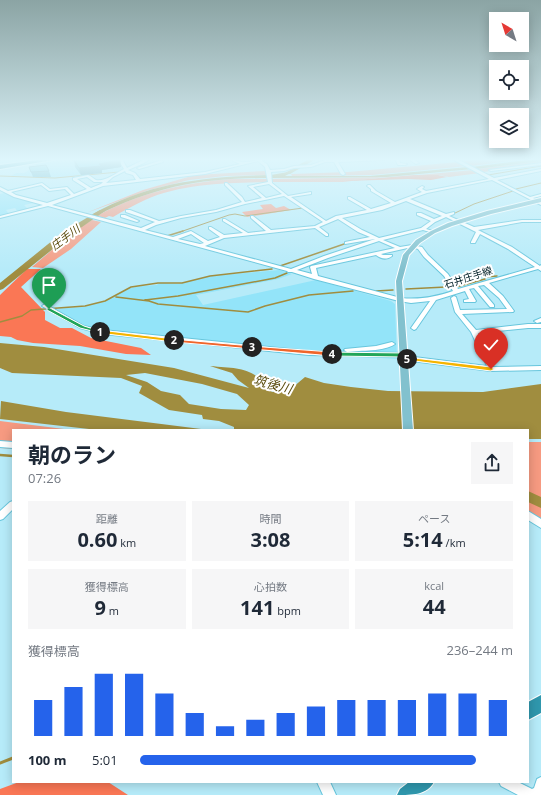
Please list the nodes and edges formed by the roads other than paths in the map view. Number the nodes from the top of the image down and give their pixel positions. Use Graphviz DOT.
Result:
graph roads {
  1 [pos="21,196"];
  2 [pos="71,196"];
  3 [pos="239,196"];
  4 [pos="262,196"];
  5 [pos="286,196"];
  6 [pos="382,196"];
  7 [pos="414,196"];
  8 [pos="525,196"];
  9 [pos="537,196"];
  10 [pos="349,198"];
  11 [pos="529,198"];
  12 [pos="265,199"];
  13 [pos="405,199"];
  14 [pos="540,202"];
  15 [pos="244,203"];
  16 [pos="46,204"];
  17 [pos="395,204"];
  18 [pos="128,211"];
  19 [pos="371,212"];
  20 [pos="452,213"];
  21 [pos="419,214"];
  22 [pos="123,216"];
  23 [pos="143,216"];
  24 [pos="445,216"];
  25 [pos="0,217"];
  26 [pos="338,217"];
  27 [pos="253,218"];
  28 [pos="225,220"];
  29 [pos="435,220"];
  30 [pos="541,221"];
  31 [pos="325,222"];
  32 [pos="459,222"];
  33 [pos="160,223"];
  34 [pos="316,227"];
  35 [pos="211,228"];
  36 [pos="422,229"];
  37 [pos="473,229"];
  38 [pos="141,230"];
  39 [pos="270,232"];
  40 [pos="431,232"];
  41 [pos="479,232"];
  42 [pos="247,234"];
  43 [pos="326,235"];
  44 [pos="223,237"];
  45 [pos="377,238"];
  46 [pos="172,239"];
  47 [pos="473,242"];
  48 [pos="207,243"];
  49 [pos="347,243"];
  50 [pos="200,246"];
  51 [pos="412,246"];
  52 [pos="398,248"];
  53 [pos="377,252"];
  54 [pos="390,256"];
  55 [pos="311,265"];
  56 [pos="540,268"];
  57 [pos="290,271"];
  58 [pos="316,278"];
  59 [pos="485,283"];
  60 [pos="475,286"];
  61 [pos="466,288"];
  62 [pos="456,291"];
  63 [pos="454,298"];
  64 [pos="434,299"];
  65 [pos="401,300"];
  66 [pos="466,301"];
  67 [pos="492,306"];
  68 [pos="47,308"];
  69 [pos="458,312"];
  70 [pos="540,322"];
  71 [pos="414,328"];
  72 [pos="474,332"];
  73 [pos="392,344"];
  74 [pos="325,354"];
  75 [pos="404,359"];
  76 [pos="541,368"];
  77 [pos="491,369"];
  78 [pos="408,429"];
  79 [pos="0,444"];
  80 [pos="12,445"];
  81 [pos="12,505"];
  82 [pos="0,516"];
  83 [pos="529,516"];
  84 [pos="541,524"];
  85 [pos="541,703"];
  86 [pos="529,711"];
  87 [pos="324,783"];
  88 [pos="424,783"];
  89 [pos="508,783"];
  90 [pos="536,792"];
  91 [pos="330,795"];
  92 [pos="406,795"];
  1 -- 16 [label="street, 石井庄手線"];
  2 -- 16 [label="street"];
  3 -- 15 [label="street"];
  4 -- 12 [label="street"];
  5 -- 12 [label="street"];
  5 -- 31 [label="street"];
  6 -- 17 [label="street"];
  7 -- 13 [label="street"];
  8 -- 11 [label="street"];
  9 -- 11 [label="street"];
  10 -- 19 [label="street"];
  11 -- 14 [label="street"];
  12 -- 15 [label="street"];
  13 -- 17 [label="street"];
  13 -- 24 [label="street"];
  14 -- 32 [label="main road"];
  15 -- 33 [label="street"];
  16 -- 25 [label="street"];
  16 -- 38 [label="street, 石井庄手線"];
  17 -- 19 [label="street"];
  18 -- 23 [label="street"];
  19 -- 26 [label="street"];
  20 -- 24 [label="street"];
  21 -- 29 [label="street"];
  22 -- 23 [label="street"];
  23 -- 33 [label="street"];
  24 -- 29 [label="street"];
  24 -- 32 [label="street"];
  26 -- 31 [label="street"];
  26 -- 45 [label="street"];
  27 -- 39 [label="street"];
  28 -- 42 [label="street"];
  29 -- 36 [label="street"];
  30 -- 37 [label="street"];
  31 -- 34 [label="street"];
  32 -- 37 [label="street"];
  32 -- 40 [label="main road"];
  33 -- 38 [label="street"];
  34 -- 39 [label="street"];
  34 -- 43 [label="street"];
  35 -- 44 [label="street"];
  36 -- 40 [label="street"];
  36 -- 45 [label="street"];
  37 -- 41 [label="street"];
  38 -- 46 [label="street, 石井庄手線"];
  39 -- 42 [label="street"];
  40 -- 51 [label="main road"];
  41 -- 47 [label="street"];
  41 -- 56 [label="street"];
  42 -- 44 [label="street"];
  44 -- 48 [label="street"];
  45 -- 49 [label="street"];
  45 -- 52 [label="street"];
  45 -- 55 [label="street"];
  46 -- 48 [label="street"];
  46 -- 50 [label="street, 石井庄手線"];
  48 -- 50 [label="street"];
  50 -- 57 [label="street, 石井庄手線"];
  51 -- 52 [label="street"];
  51 -- 62 [label="street"];
  51 -- 65 [label="main road"];
  52 -- 53 [label="street"];
  53 -- 54 [label="street"];
  53 -- 55 [label="street"];
  55 -- 57 [label="street"];
  55 -- 58 [label="street"];
  56 -- 59 [label="street, 石井庄手線"];
  57 -- 58 [label="street, 石井庄手線"];
  58 -- 65 [label="street, 石井庄手線"];
  59 -- 60 [label="street, 石井庄手線"];
  59 -- 69 [label="street"];
  60 -- 61 [label="street, 石井庄手線"];
  60 -- 67 [label="street"];
  61 -- 62 [label="street, 石井庄手線"];
  61 -- 66 [label="street"];
  62 -- 64 [label="street, 石井庄手線"];
  63 -- 69 [label="street"];
  64 -- 65 [label="street, 石井庄手線"];
  64 -- 71 [label="street"];
  65 -- 75 [label="main road"];
  68 -- 74 [label="street"];
  69 -- 72 [label="street"];
  70 -- 72 [label="street"];
  72 -- 77 [label="street"];
  73 -- 74 [label="street"];
  74 -- 75 [label="street"];
  75 -- 77 [label="street"];
  75 -- 78 [label="main road"];
  76 -- 77 [label="street"];
  79 -- 80 [label="street"];
  81 -- 82 [label="street"];
  83 -- 84 [label="street"];
  85 -- 86 [label="highway"];
  87 -- 91 [label="street"];
  88 -- 92 [label="highway"];
  89 -- 90 [label="street"];
}
